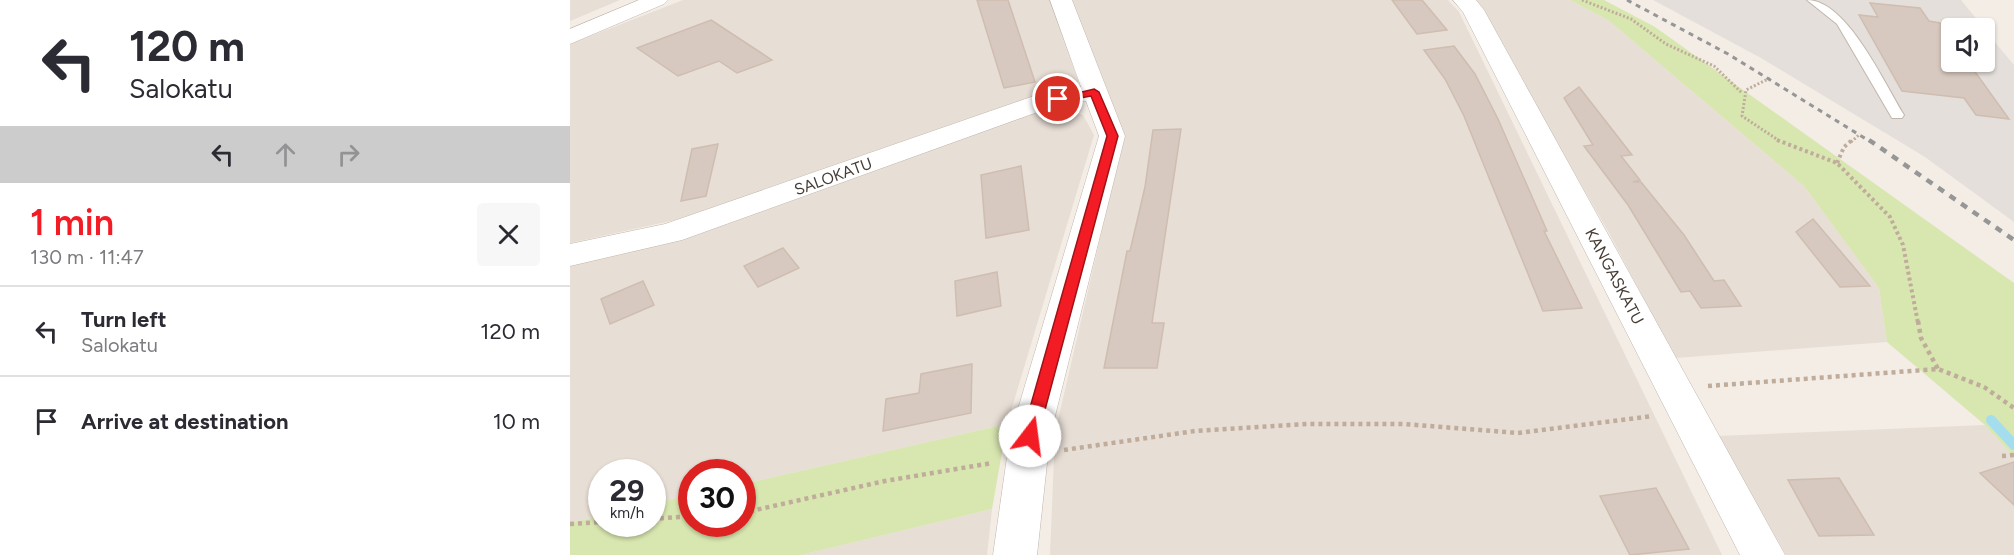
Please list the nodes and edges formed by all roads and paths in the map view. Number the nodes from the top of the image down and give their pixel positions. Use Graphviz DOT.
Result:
graph roads {
  1 [pos="657,0"];
  2 [pos="1061,0"];
  3 [pos="1464,0"];
  4 [pos="1582,0"];
  5 [pos="1812,0"];
  6 [pos="570,37"];
  7 [pos="1770,78"];
  8 [pos="1094,92"];
  9 [pos="1742,93"];
  10 [pos="1897,115"];
  11 [pos="1860,134"];
  12 [pos="1837,163"];
  13 [pos="1868,192"];
  14 [pos="570,255"];
  15 [pos="1938,369"];
  16 [pos="1676,389"];
  17 [pos="2014,408"];
  18 [pos="2014,455"];
  19 [pos="2002,456"];
  20 [pos="1026,457"];
  21 [pos="756,510"];
  22 [pos="588,523"];
  23 [pos="570,524"];
  24 [pos="1015,555"];
  25 [pos="1763,555"];
  1 -- 6 [label="street"];
  2 -- 8 [label="street"];
  3 -- 16 [label="street, KANGASKATU"];
  4 -- 9 [label="path"];
  5 -- 10 [label="lane"];
  7 -- 9 [label="path"];
  8 -- 14 [label="street, SALOKATU"];
  8 -- 20 [label="street"];
  9 -- 12 [label="path"];
  11 -- 12 [label="path"];
  12 -- 13 [label="path"];
  13 -- 15 [label="path"];
  15 -- 16 [label="path"];
  15 -- 17 [label="path"];
  16 -- 20 [label="path"];
  16 -- 25 [label="street, KANGASKATU"];
  18 -- 19 [label="path"];
  20 -- 21 [label="path"];
  20 -- 24 [label="street"];
  22 -- 23 [label="path"];
}
